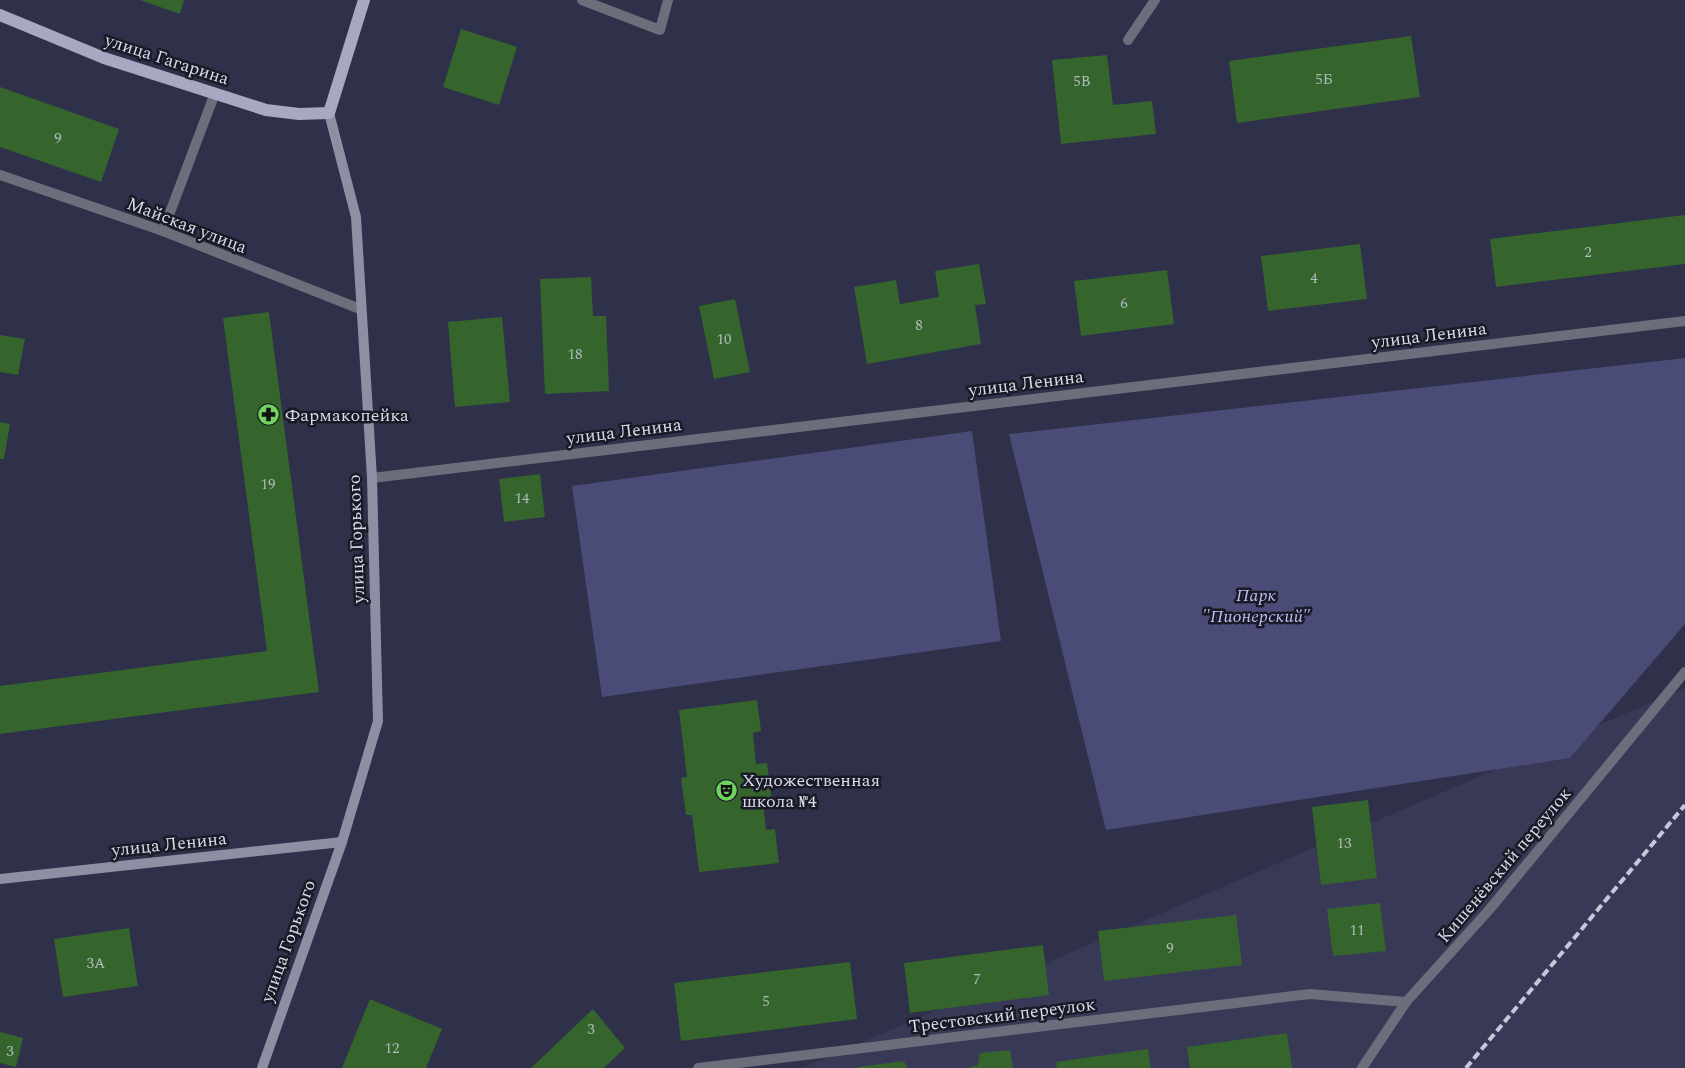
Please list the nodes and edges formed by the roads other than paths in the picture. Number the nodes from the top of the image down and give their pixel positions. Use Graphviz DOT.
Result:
graph roads {
  1 [pos="364,0"];
  2 [pos="582,0"];
  3 [pos="668,0"];
  4 [pos="1155,0"];
  5 [pos="0,15"];
  6 [pos="1128,40"];
  7 [pos="215,93"];
  8 [pos="329,113"];
  9 [pos="0,175"];
  10 [pos="163,231"];
  11 [pos="360,309"];
  12 [pos="1685,321"];
  13 [pos="372,478"];
  14 [pos="1685,672"];
  15 [pos="342,842"];
  16 [pos="0,879"];
  17 [pos="1406,1002"];
  18 [pos="262,1068"];
  19 [pos="698,1068"];
  20 [pos="1362,1068"];
  1 -- 8 [label="main road"];
  2 -- 3 [label="street"];
  4 -- 6 [label="street"];
  5 -- 7 [label="main road, улица Гагарина"];
  7 -- 8 [label="main road, улица Гагарина"];
  7 -- 10 [label="street"];
  8 -- 11 [label="street, улица Горького"];
  9 -- 10 [label="street, Майская улица"];
  10 -- 11 [label="street, Майская улица"];
  11 -- 13 [label="street, улица Горького"];
  12 -- 13 [label="street, улица Ленина"];
  13 -- 15 [label="street, улица Горького"];
  14 -- 17 [label="street, Кишенёвский переулок"];
  15 -- 16 [label="street, улица Ленина"];
  15 -- 18 [label="street, улица Горького"];
  17 -- 19 [label="street, Трестовский переулок"];
  17 -- 20 [label="street, Кишенёвский переулок"];
}
